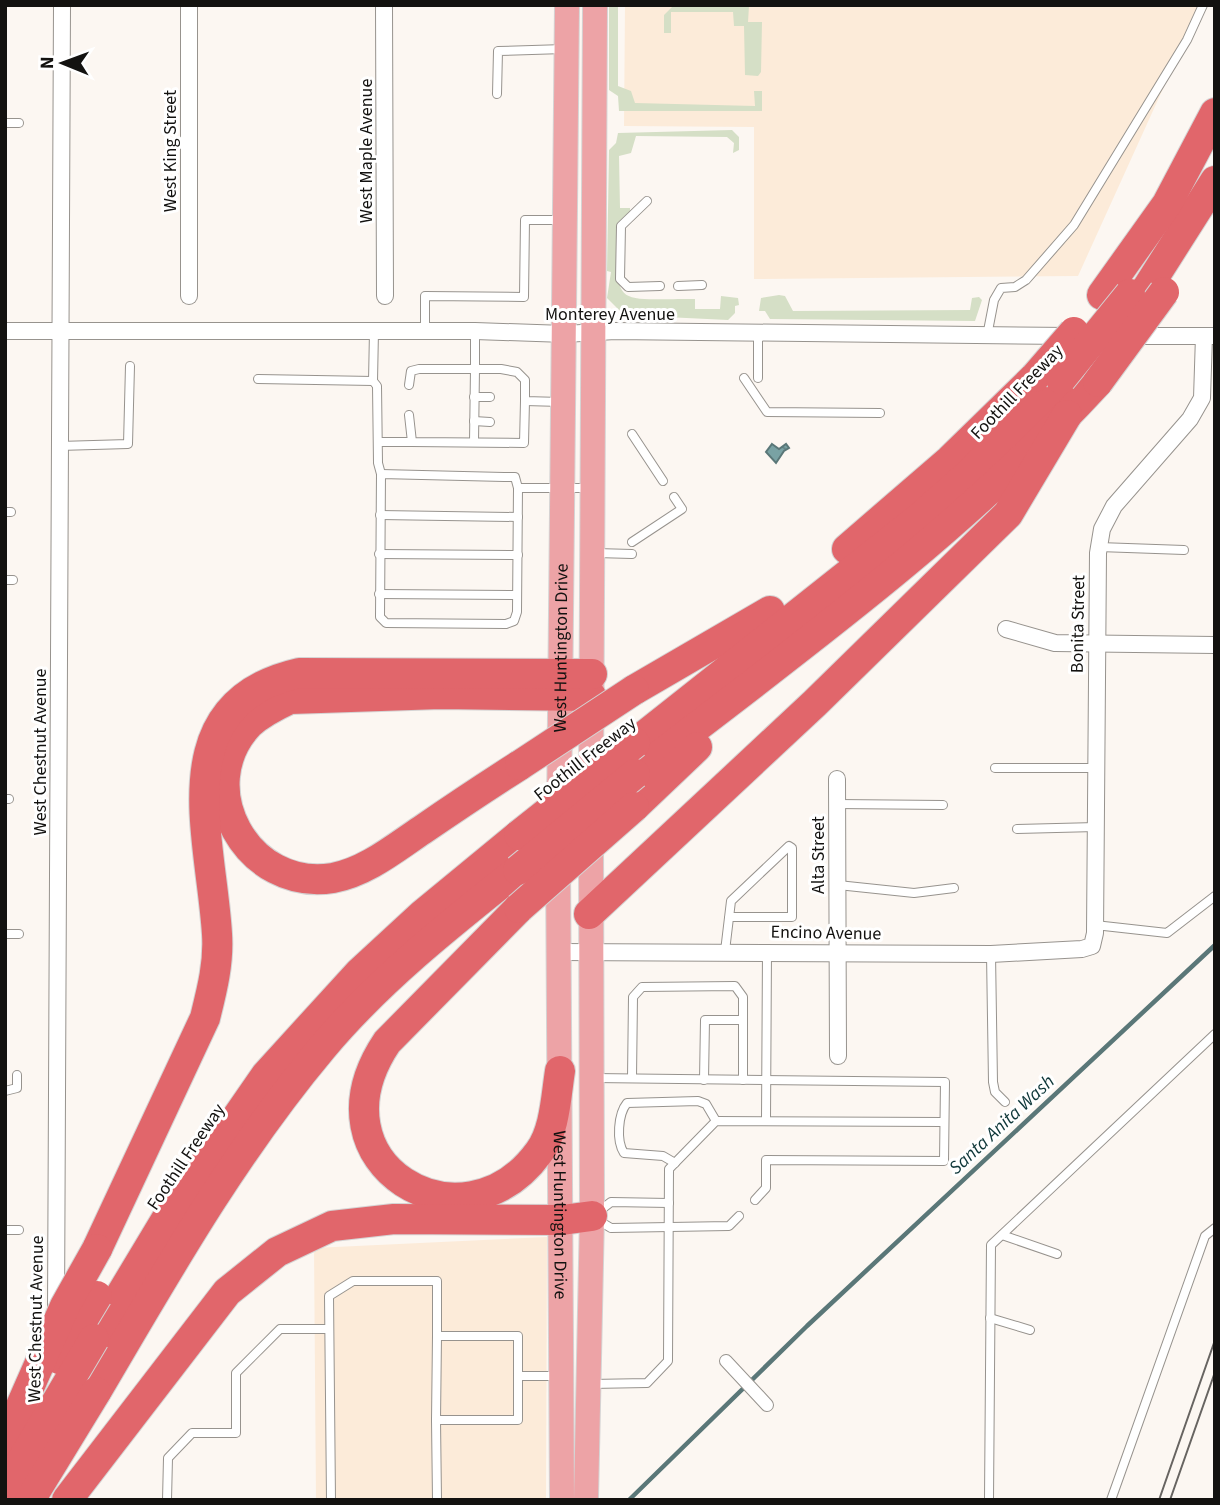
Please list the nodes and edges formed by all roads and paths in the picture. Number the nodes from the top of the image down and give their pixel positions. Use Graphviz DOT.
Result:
graph roads {
  1 [pos="62,5"];
  2 [pos="189,5"];
  3 [pos="384,5"];
  4 [pos="567,5"];
  5 [pos="595,5"];
  6 [pos="1203,5"];
  7 [pos="567,49"];
  8 [pos="497,94"];
  9 [pos="1215,113"];
  10 [pos="19,122"];
  11 [pos="5,123"];
  12 [pos="1215,156"];
  13 [pos="1215,181"];
  14 [pos="647,201"];
  15 [pos="1215,212"];
  16 [pos="565,220"];
  17 [pos="702,285"];
  18 [pos="660,286"];
  19 [pos="678,286"];
  20 [pos="1135,294"];
  21 [pos="189,296"];
  22 [pos="385,296"];
  23 [pos="5,331"];
  24 [pos="374,331"];
  25 [pos="425,331"];
  26 [pos="475,331"];
  27 [pos="593,331"];
  28 [pos="60,332"];
  29 [pos="565,334"];
  30 [pos="758,334"];
  31 [pos="987,335"];
  32 [pos="1209,336"];
  33 [pos="130,366"];
  34 [pos="475,369"];
  35 [pos="744,377"];
  36 [pos="758,378"];
  37 [pos="257,379"];
  38 [pos="1068,380"];
  39 [pos="373,381"];
  40 [pos="409,385"];
  41 [pos="474,397"];
  42 [pos="491,397"];
  43 [pos="522,399"];
  44 [pos="564,402"];
  45 [pos="880,413"];
  46 [pos="408,415"];
  47 [pos="1068,415"];
  48 [pos="474,421"];
  49 [pos="490,422"];
  50 [pos="632,434"];
  51 [pos="378,442"];
  52 [pos="412,442"];
  53 [pos="474,442"];
  54 [pos="59,446"];
  55 [pos="381,474"];
  56 [pos="663,481"];
  57 [pos="518,488"];
  58 [pos="563,488"];
  59 [pos="593,488"];
  60 [pos="674,497"];
  61 [pos="380,515"];
  62 [pos="518,517"];
  63 [pos="632,542"];
  64 [pos="1100,547"];
  65 [pos="1184,550"];
  66 [pos="593,553"];
  67 [pos="379,554"];
  68 [pos="632,554"];
  69 [pos="517,555"];
  70 [pos="379,594"];
  71 [pos="517,595"];
  72 [pos="770,611"];
  73 [pos="1006,629"];
  74 [pos="803,644"];
  75 [pos="1097,644"];
  76 [pos="1215,645"];
  77 [pos="577,685"];
  78 [pos="635,749"];
  79 [pos="995,768"];
  80 [pos="1096,768"];
  81 [pos="836,779"];
  82 [pos="837,804"];
  83 [pos="943,805"];
  84 [pos="1096,828"];
  85 [pos="1017,830"];
  86 [pos="519,842"];
  87 [pos="838,885"];
  88 [pos="954,888"];
  89 [pos="1215,896"];
  90 [pos="589,914"];
  91 [pos="729,916"];
  92 [pos="1095,925"];
  93 [pos="5,934"];
  94 [pos="19,934"];
  95 [pos="1091,946"];
  96 [pos="725,951"];
  97 [pos="767,951"];
  98 [pos="559,952"];
  99 [pos="590,952"];
  100 [pos="838,952"];
  101 [pos="991,954"];
  102 [pos="743,1020"];
  103 [pos="1215,1034"];
  104 [pos="838,1056"];
  105 [pos="560,1070"];
  106 [pos="17,1075"];
  107 [pos="591,1078"];
  108 [pos="632,1078"];
  109 [pos="704,1080"];
  110 [pos="743,1080"];
  111 [pos="766,1080"];
  112 [pos="5,1091"];
  113 [pos="1005,1101"];
  114 [pos="766,1120"];
  115 [pos="716,1121"];
  116 [pos="944,1122"];
  117 [pos="675,1163"];
  118 [pos="755,1200"];
  119 [pos="669,1203"];
  120 [pos="592,1216"];
  121 [pos="738,1216"];
  122 [pos="562,1220"];
  123 [pos="1215,1228"];
  124 [pos="669,1229"];
  125 [pos="5,1230"];
  126 [pos="19,1230"];
  127 [pos="1002,1235"];
  128 [pos="1057,1254"];
  129 [pos="990,1318"];
  130 [pos="329,1329"];
  131 [pos="1030,1330"];
  132 [pos="437,1336"];
  133 [pos="96,1348"];
  134 [pos="726,1361"];
  135 [pos="518,1377"];
  136 [pos="561,1377"];
  137 [pos="589,1384"];
  138 [pos="767,1405"];
  139 [pos="436,1420"];
  140 [pos="5,1442"];
  141 [pos="5,1450"];
  142 [pos="5,1489"];
  143 [pos="14,1500"];
  144 [pos="30,1500"];
  145 [pos="54,1500"];
  146 [pos="67,1500"];
  147 [pos="167,1500"];
  148 [pos="331,1500"];
  149 [pos="437,1500"];
  150 [pos="562,1500"];
  151 [pos="586,1500"];
  152 [pos="989,1500"];
  153 [pos="1111,1500"];
  1 -- 28 [label="street, West Chestnut Avenue"];
  2 -- 21 [label="street, West King Street"];
  3 -- 22 [label="street, West Maple Avenue"];
  4 -- 7 [label="main road, West Huntington Drive"];
  5 -- 27 [label="main road, West Huntington Drive"];
  6 -- 31 [label="lane"];
  7 -- 8 [label="lane"];
  7 -- 16 [label="main road, West Huntington Drive"];
  9 -- 20 [label="highway, Foothill Freeway"];
  10 -- 11 [label="lane"];
  12 -- 20 [label="highway"];
  13 -- 20 [label="highway"];
  14 -- 18 [label="lane"];
  15 -- 20 [label="highway, Foothill Freeway"];
  16 -- 25 [label="lane"];
  16 -- 29 [label="main road, West Huntington Drive"];
  17 -- 19 [label="lane"];
  20 -- 38 [label="highway, Foothill Freeway, bridge"];
  20 -- 38 [label="highway, Foothill Freeway, bridge"];
  23 -- 28 [label="street, Monterey Avenue"];
  24 -- 25 [label="street, Monterey Avenue"];
  24 -- 28 [label="street, Monterey Avenue"];
  24 -- 39 [label="lane"];
  25 -- 26 [label="street, Monterey Avenue"];
  26 -- 29 [label="street, Monterey Avenue"];
  26 -- 34 [label="lane"];
  27 -- 29 [label="street, Monterey Avenue"];
  27 -- 30 [label="street, Monterey Avenue"];
  27 -- 59 [label="main road, West Huntington Drive"];
  28 -- 54 [label="street, West Chestnut Avenue"];
  29 -- 44 [label="main road, West Huntington Drive"];
  30 -- 31 [label="street, Monterey Avenue"];
  30 -- 36 [label="lane"];
  31 -- 32 [label="street, Monterey Avenue"];
  32 -- 64 [label="street, Bonita Street"];
  33 -- 54 [label="lane"];
  34 -- 40 [label="lane"];
  34 -- 41 [label="lane"];
  34 -- 43 [label="lane"];
  35 -- 45 [label="lane"];
  37 -- 39 [label="lane"];
  38 -- 47 [label="highway, Foothill Freeway"];
  38 -- 72 [label="highway, Foothill Freeway"];
  38 -- 78 [label="highway"];
  39 -- 51 [label="lane"];
  41 -- 42 [label="lane"];
  41 -- 48 [label="lane"];
  43 -- 44 [label="lane"];
  43 -- 53 [label="lane"];
  44 -- 58 [label="main road, West Huntington Drive"];
  46 -- 52 [label="lane"];
  47 -- 74 [label="highway, Foothill Freeway"];
  47 -- 90 [label="highway"];
  48 -- 49 [label="lane"];
  48 -- 53 [label="lane"];
  50 -- 56 [label="lane"];
  51 -- 52 [label="lane"];
  51 -- 55 [label="lane"];
  52 -- 53 [label="lane"];
  54 -- 145 [label="street, West Chestnut Avenue"];
  55 -- 57 [label="lane"];
  55 -- 61 [label="lane"];
  57 -- 58 [label="lane"];
  57 -- 62 [label="lane"];
  58 -- 59 [label="lane"];
  58 -- 77 [label="main road, West Huntington Drive"];
  59 -- 66 [label="main road, West Huntington Drive"];
  60 -- 63 [label="lane"];
  61 -- 62 [label="lane"];
  61 -- 67 [label="lane"];
  62 -- 69 [label="lane"];
  64 -- 65 [label="lane"];
  64 -- 75 [label="street, Bonita Street"];
  66 -- 68 [label="lane"];
  66 -- 77 [label="main road, West Huntington Drive"];
  67 -- 69 [label="lane"];
  67 -- 70 [label="lane"];
  69 -- 71 [label="lane"];
  70 -- 71 [label="lane"];
  70 -- 71 [label="lane"];
  72 -- 77 [label="highway, bridge"];
  72 -- 78 [label="highway, Foothill Freeway"];
  73 -- 75 [label="street"];
  74 -- 78 [label="highway, Foothill Freeway"];
  74 -- 105 [label="highway, bridge"];
  75 -- 76 [label="street"];
  75 -- 80 [label="street, Bonita Street"];
  77 -- 90 [label="main road, West Huntington Drive"];
  77 -- 98 [label="main road, West Huntington Drive"];
  77 -- 140 [label="highway, bridge"];
  78 -- 86 [label="highway, Foothill Freeway"];
  78 -- 86 [label="highway, Foothill Freeway, bridge"];
  79 -- 80 [label="lane"];
  80 -- 84 [label="street, Bonita Street"];
  81 -- 82 [label="street, Alta Street"];
  82 -- 83 [label="lane"];
  82 -- 87 [label="street, Alta Street"];
  84 -- 85 [label="lane"];
  84 -- 92 [label="street, Bonita Street"];
  86 -- 133 [label="highway"];
  86 -- 141 [label="highway, Foothill Freeway, bridge"];
  86 -- 144 [label="highway, Foothill Freeway, bridge"];
  87 -- 88 [label="lane"];
  87 -- 100 [label="street, Alta Street"];
  89 -- 92 [label="lane"];
  90 -- 99 [label="main road, West Huntington Drive"];
  91 -- 91 [label="lane"];
  91 -- 96 [label="lane"];
  92 -- 95 [label="street, Bonita Street"];
  93 -- 94 [label="lane"];
  95 -- 101 [label="street, Encino Avenue"];
  96 -- 97 [label="street, Encino Avenue"];
  96 -- 99 [label="street, Encino Avenue"];
  97 -- 100 [label="street, Encino Avenue"];
  97 -- 111 [label="lane"];
  98 -- 99 [label="street, Encino Avenue"];
  98 -- 105 [label="main road, West Huntington Drive"];
  99 -- 107 [label="main road, West Huntington Drive"];
  100 -- 101 [label="street, Encino Avenue"];
  100 -- 104 [label="street, Alta Street"];
  101 -- 113 [label="lane"];
  102 -- 108 [label="lane"];
  102 -- 109 [label="lane"];
  102 -- 110 [label="lane"];
  103 -- 127 [label="lane"];
  105 -- 122 [label="main road, West Huntington Drive"];
  106 -- 112 [label="lane"];
  107 -- 108 [label="lane"];
  107 -- 120 [label="main road, West Huntington Drive"];
  108 -- 109 [label="lane"];
  109 -- 110 [label="lane"];
  110 -- 111 [label="lane"];
  111 -- 114 [label="lane"];
  111 -- 116 [label="lane"];
  114 -- 115 [label="lane"];
  114 -- 116 [label="lane"];
  115 -- 117 [label="lane"];
  115 -- 117 [label="lane"];
  116 -- 118 [label="lane"];
  117 -- 119 [label="lane"];
  119 -- 120 [label="lane"];
  119 -- 124 [label="lane"];
  120 -- 122 [label="highway"];
  120 -- 124 [label="lane"];
  120 -- 137 [label="main road, West Huntington Drive"];
  121 -- 124 [label="lane"];
  122 -- 136 [label="main road, West Huntington Drive"];
  122 -- 146 [label="highway"];
  123 -- 153 [label="lane"];
  124 -- 137 [label="lane"];
  125 -- 126 [label="lane"];
  127 -- 128 [label="lane"];
  127 -- 129 [label="lane"];
  129 -- 131 [label="lane"];
  129 -- 152 [label="lane"];
  130 -- 132 [label="lane"];
  130 -- 147 [label="lane"];
  130 -- 148 [label="lane"];
  132 -- 135 [label="lane"];
  132 -- 139 [label="lane"];
  133 -- 142 [label="highway, bridge"];
  133 -- 143 [label="highway"];
  134 -- 138 [label="street"];
  135 -- 136 [label="lane"];
  135 -- 139 [label="lane"];
  136 -- 150 [label="main road, West Huntington Drive"];
  137 -- 151 [label="main road, West Huntington Drive"];
  139 -- 149 [label="lane"];
}
